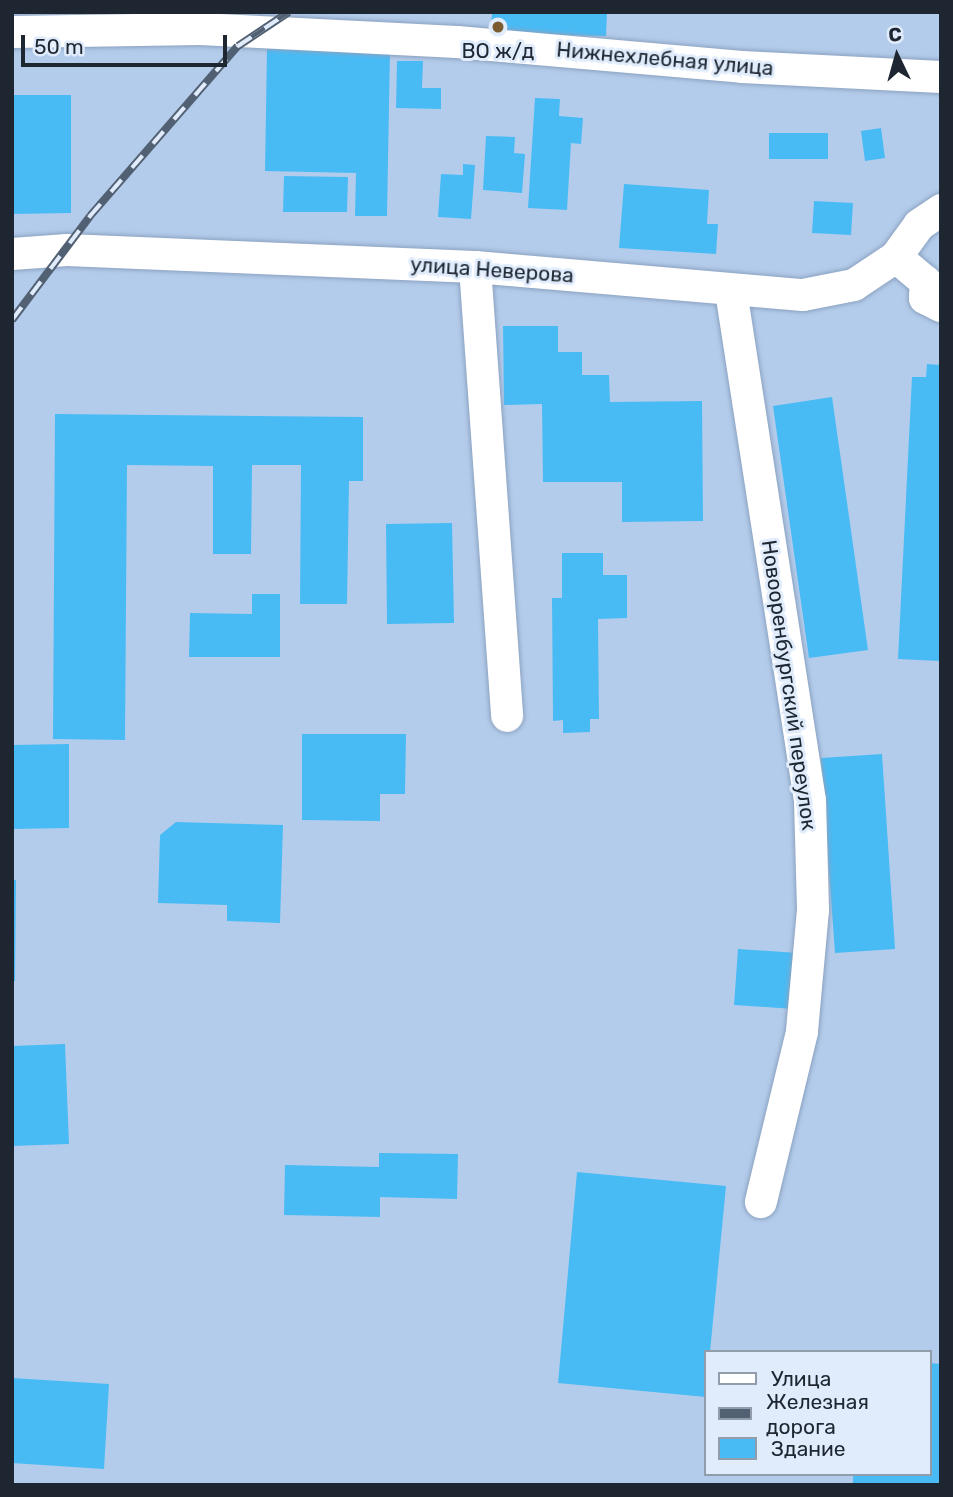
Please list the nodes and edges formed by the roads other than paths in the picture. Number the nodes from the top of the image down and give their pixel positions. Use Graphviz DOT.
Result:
graph roads {
  1 [pos="12,32"];
  2 [pos="941,77"];
  3 [pos="941,210"];
  4 [pos="12,254"];
  5 [pos="895,257"];
  6 [pos="475,267"];
  7 [pos="731,291"];
  8 [pos="941,306"];
  9 [pos="507,716"];
  10 [pos="761,1202"];
  1 -- 2 [label="street, Нижнехлебная улица"];
  3 -- 5 [label="street, улица Неверова"];
  4 -- 6 [label="street, улица Неверова"];
  5 -- 7 [label="street, улица Неверова"];
  5 -- 8 [label="street"];
  6 -- 7 [label="street, улица Неверова"];
  6 -- 9 [label="street"];
  7 -- 10 [label="street, Новооренбургский переулок"];
}
